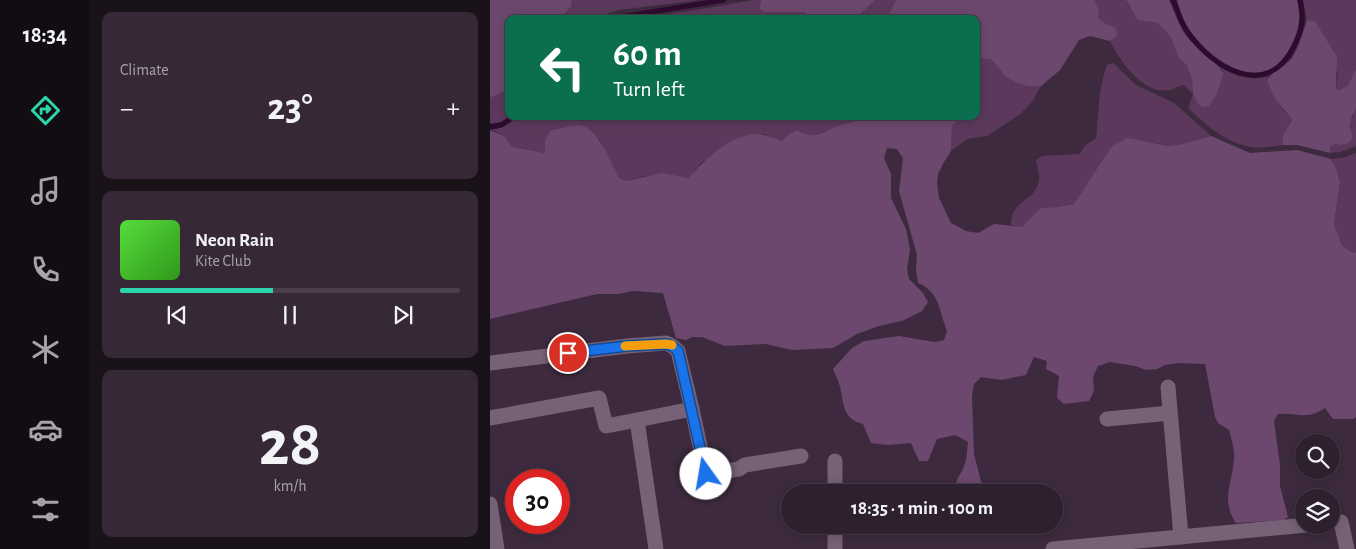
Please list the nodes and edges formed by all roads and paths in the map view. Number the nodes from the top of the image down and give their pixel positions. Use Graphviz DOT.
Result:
graph roads {
  1 [pos="490,363"];
  2 [pos="1168,387"];
  3 [pos="692,409"];
  4 [pos="1170,412"];
  5 [pos="490,418"];
  6 [pos="1107,419"];
  7 [pos="637,420"];
  8 [pos="801,456"];
  9 [pos="836,461"];
  10 [pos="835,484"];
  11 [pos="490,504"];
  12 [pos="1356,521"];
  13 [pos="1340,522"];
  14 [pos="1295,526"];
  15 [pos="1340,532"];
  16 [pos="835,534"];
  17 [pos="1181,537"];
  18 [pos="497,549"];
  19 [pos="656,549"];
  20 [pos="835,549"];
  21 [pos="1053,549"];
  22 [pos="1347,549"];
  1 -- 3 [label="street"];
  2 -- 4 [label="street"];
  3 -- 7 [label="street"];
  3 -- 8 [label="street"];
  4 -- 6 [label="street"];
  4 -- 17 [label="street"];
  5 -- 7 [label="street"];
  7 -- 19 [label="street"];
  9 -- 10 [label="street"];
  11 -- 18 [label="street"];
  12 -- 13 [label="street"];
  14 -- 17 [label="street"];
  15 -- 22 [label="street"];
  16 -- 20 [label="street"];
  17 -- 21 [label="street"];
}
